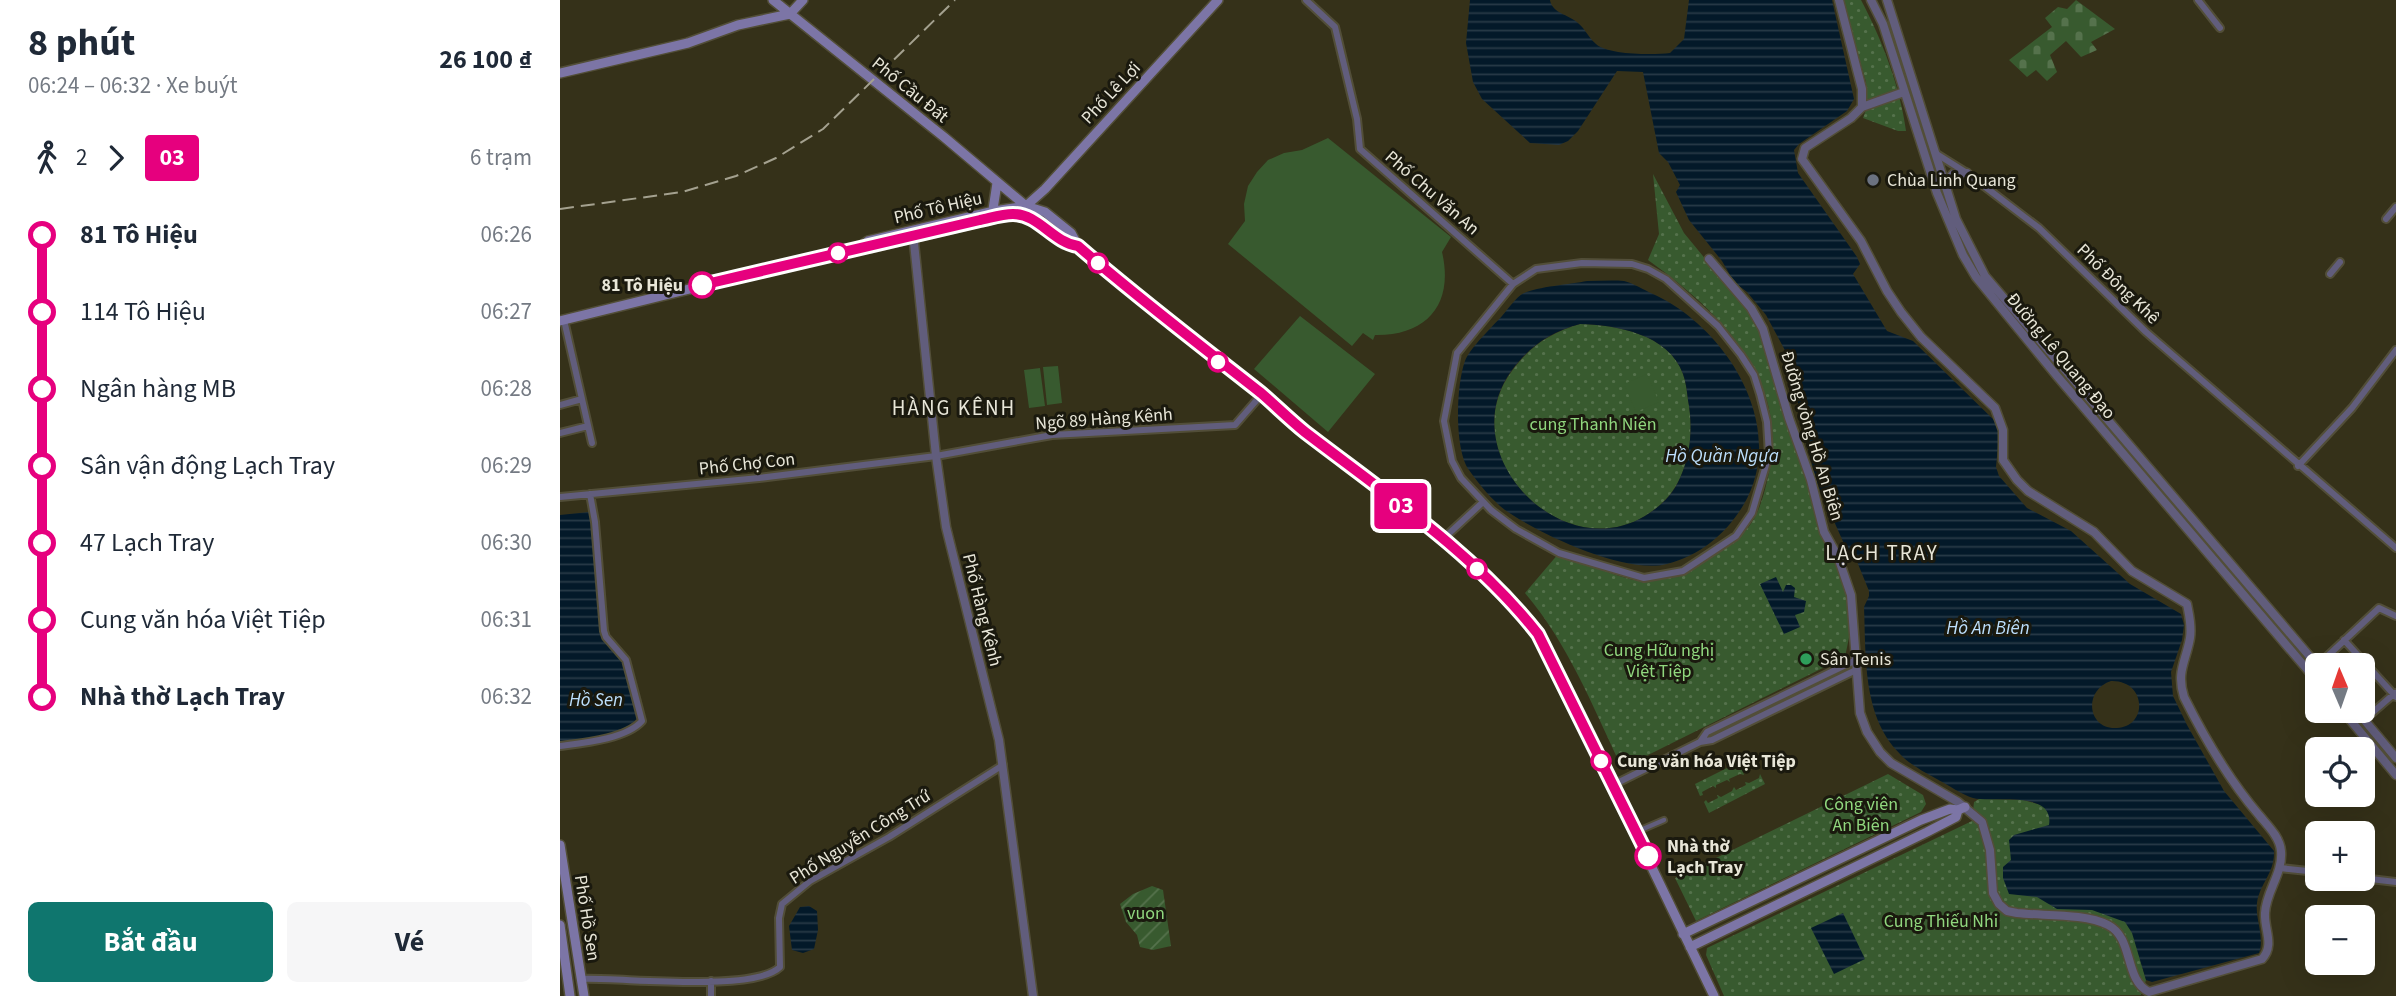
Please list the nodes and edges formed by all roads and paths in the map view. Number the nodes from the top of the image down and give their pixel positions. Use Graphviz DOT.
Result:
graph roads {
  1 [pos="773,0"];
  2 [pos="803,0"];
  3 [pos="1218,0"];
  4 [pos="1306,0"];
  5 [pos="1839,0"];
  6 [pos="1871,0"];
  7 [pos="1887,0"];
  8 [pos="2198,0"];
  9 [pos="1878,11"];
  10 [pos="790,14"];
  11 [pos="2220,28"];
  12 [pos="560,73"];
  13 [pos="1904,92"];
  14 [pos="1862,107"];
  15 [pos="1936,153"];
  16 [pos="1924,156"];
  17 [pos="1967,173"];
  18 [pos="997,183"];
  19 [pos="1947,189"];
  20 [pos="1026,206"];
  21 [pos="2396,207"];
  22 [pos="993,215"];
  23 [pos="2386,219"];
  24 [pos="1037,222"];
  25 [pos="913,234"];
  26 [pos="1078,246"];
  27 [pos="1709,259"];
  28 [pos="2340,262"];
  29 [pos="2330,274"];
  30 [pos="1513,284"];
  31 [pos="562,321"];
  32 [pos="2396,350"];
  33 [pos="1262,394"];
  34 [pos="582,399"];
  35 [pos="560,405"];
  36 [pos="588,426"];
  37 [pos="560,433"];
  38 [pos="592,443"];
  39 [pos="936,456"];
  40 [pos="2298,466"];
  41 [pos="590,494"];
  42 [pos="560,497"];
  43 [pos="1483,502"];
  44 [pos="1443,539"];
  45 [pos="2396,548"];
  46 [pos="2396,616"];
  47 [pos="2344,640"];
  48 [pos="2307,653"];
  49 [pos="2330,653"];
  50 [pos="1856,660"];
  51 [pos="2305,667"];
  52 [pos="1856,670"];
  53 [pos="1788,693"];
  54 [pos="2395,695"];
  55 [pos="1792,701"];
  56 [pos="1754,709"];
  57 [pos="2375,711"];
  58 [pos="1758,718"];
  59 [pos="2353,723"];
  60 [pos="2367,723"];
  61 [pos="1700,742"];
  62 [pos="560,746"];
  63 [pos="2396,758"];
  64 [pos="1003,765"];
  65 [pos="2396,775"];
  66 [pos="1613,785"];
  67 [pos="1962,808"];
  68 [pos="1664,820"];
  69 [pos="1636,832"];
  70 [pos="560,845"];
  71 [pos="1824,866"];
  72 [pos="2280,868"];
  73 [pos="562,870"];
  74 [pos="2305,871"];
  75 [pos="1829,879"];
  76 [pos="2375,879"];
  77 [pos="2396,881"];
  78 [pos="560,925"];
  79 [pos="1683,934"];
  80 [pos="1690,947"];
  81 [pos="580,979"];
  82 [pos="711,981"];
  83 [pos="570,996"];
  84 [pos="583,996"];
  85 [pos="711,996"];
  86 [pos="1033,996"];
  87 [pos="1714,996"];
  1 -- 10 [label="main road, Phố Cầu Đất"];
  2 -- 10 [label="main road"];
  3 -- 20 [label="main road, Phố Lê Lợi"];
  4 -- 30 [label="street, Phố Chu Văn An"];
  5 -- 14 [label="street"];
  6 -- 9 [label="street, Đường Lê Quang Đạo"];
  7 -- 9 [label="street"];
  7 -- 15 [label="street"];
  8 -- 11 [label="street"];
  9 -- 13 [label="street, Đường Lê Quang Đạo"];
  10 -- 12 [label="main road"];
  10 -- 18 [label="main road, Phố Cầu Đất"];
  13 -- 14 [label="street, Đường vòng Hồ An Biên"];
  13 -- 16 [label="street, Đường Lê Quang Đạo"];
  14 -- 72 [label="street, Đường vòng Hồ An Biên"];
  15 -- 16 [label="street"];
  15 -- 17 [label="street, Phố Đông Khê"];
  15 -- 19 [label="street, Đường Lê Quang Đạo"];
  16 -- 51 [label="street, Đường Lê Quang Đạo"];
  17 -- 19 [label="street"];
  17 -- 40 [label="street, Phố Đông Khê"];
  18 -- 20 [label="main road, Phố Cầu Đất"];
  18 -- 22 [label="main road"];
  19 -- 48 [label="street, Đường Lê Quang Đạo"];
  20 -- 22 [label="main road, Phố Tô Hiệu"];
  20 -- 24 [label="main road"];
  20 -- 26 [label="main road"];
  21 -- 23 [label="street"];
  22 -- 24 [label="main road, Phố Tô Hiệu"];
  22 -- 25 [label="main road, Phố Tô Hiệu"];
  24 -- 26 [label="main road"];
  25 -- 31 [label="main road, Phố Tô Hiệu"];
  25 -- 39 [label="street, Phố Hàng Kênh"];
  26 -- 33 [label="main road"];
  27 -- 50 [label="street, Đường vòng Hồ An Biên"];
  28 -- 29 [label="street"];
  30 -- 43 [label="street"];
  30 -- 43 [label="street"];
  31 -- 34 [label="street"];
  32 -- 40 [label="street"];
  33 -- 39 [label="street, Ngõ 89 Hàng Kênh"];
  33 -- 44 [label="main road"];
  34 -- 35 [label="street"];
  34 -- 36 [label="street"];
  36 -- 37 [label="street"];
  36 -- 38 [label="street"];
  39 -- 41 [label="street, Phố Chợ Con"];
  39 -- 64 [label="street, Phố Hàng Kênh"];
  40 -- 45 [label="street, Phố Đông Khê"];
  41 -- 42 [label="street, Phố Chợ Con"];
  41 -- 62 [label="street"];
  43 -- 44 [label="street"];
  44 -- 66 [label="main road"];
  46 -- 47 [label="street"];
  47 -- 49 [label="street"];
  47 -- 54 [label="street"];
  50 -- 52 [label="street, Đường vòng Hồ An Biên"];
  50 -- 53 [label="street"];
  52 -- 55 [label="street"];
  52 -- 67 [label="street, Đường vòng Hồ An Biên"];
  53 -- 55 [label="street"];
  53 -- 56 [label="street"];
  54 -- 57 [label="street"];
  55 -- 58 [label="street"];
  56 -- 58 [label="street"];
  56 -- 61 [label="street"];
  58 -- 61 [label="street"];
  59 -- 65 [label="street"];
  60 -- 63 [label="street"];
  61 -- 66 [label="street"];
  64 -- 82 [label="street, Phố Nguyễn Công Trứ"];
  64 -- 86 [label="street, Phố Hàng Kênh"];
  66 -- 69 [label="main road"];
  67 -- 71 [label="main road"];
  67 -- 72 [label="street, Đường vòng Hồ An Biên"];
  67 -- 75 [label="main road"];
  68 -- 69 [label="street"];
  69 -- 79 [label="main road"];
  70 -- 73 [label="main road, Phố Hồ Sen"];
  71 -- 75 [label="main road"];
  71 -- 79 [label="main road"];
  72 -- 74 [label="street"];
  73 -- 81 [label="main road, Phố Hồ Sen"];
  75 -- 80 [label="main road"];
  76 -- 77 [label="street"];
  78 -- 83 [label="main road, Phố Hồ Sen"];
  79 -- 80 [label="main road"];
  80 -- 87 [label="main road"];
  81 -- 82 [label="street, Phố Nguyễn Công Trứ"];
  81 -- 84 [label="main road, Phố Hồ Sen"];
  82 -- 85 [label="street"];
}
